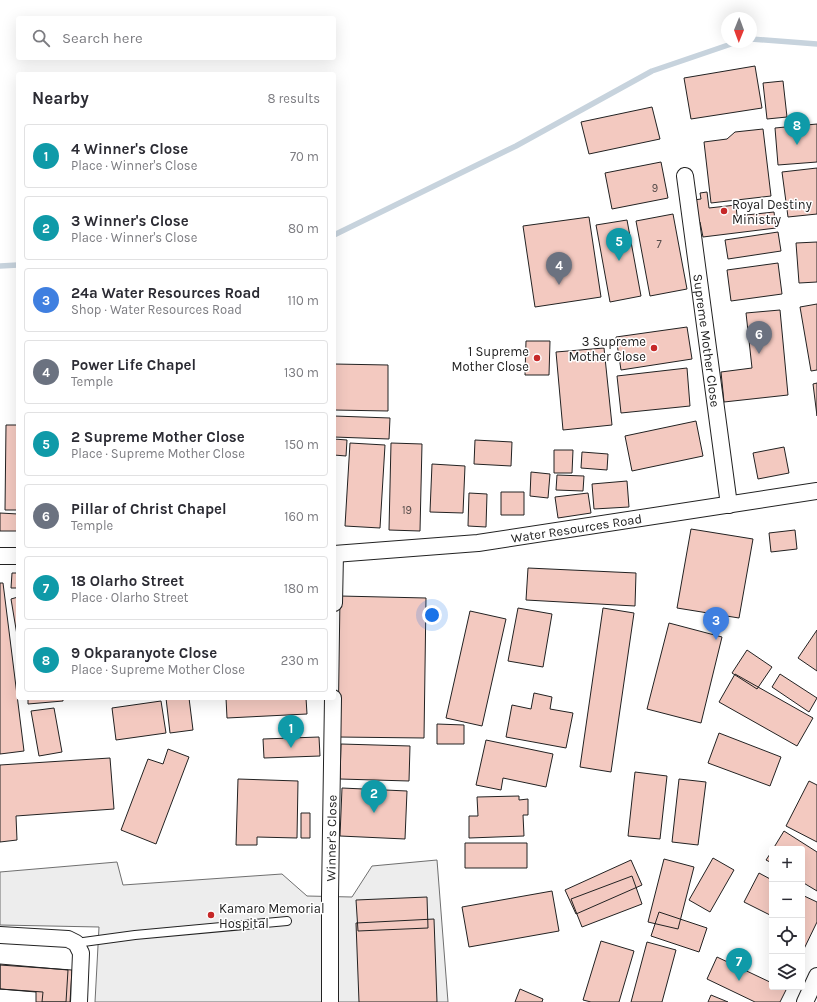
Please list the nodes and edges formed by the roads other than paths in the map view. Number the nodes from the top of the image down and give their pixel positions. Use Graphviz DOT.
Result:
graph roads {
  1 [pos="685,176"];
  2 [pos="817,491"];
  3 [pos="729,505"];
  4 [pos="336,554"];
  5 [pos="0,556"];
  6 [pos="16,556"];
  7 [pos="333,700"];
  8 [pos="287,921"];
  9 [pos="0,935"];
  10 [pos="76,942"];
  11 [pos="817,976"];
  12 [pos="79,1002"];
  13 [pos="330,1002"];
  14 [pos="804,1002"];
  1 -- 3 [label="street, Supreme Mother Close"];
  2 -- 3 [label="street, Water Resources Road"];
  3 -- 4 [label="street, Water Resources Road"];
  5 -- 6 [label="street"];
  7 -- 13 [label="street, Winner's Close"];
  8 -- 10 [label="lane"];
  9 -- 10 [label="street"];
  10 -- 12 [label="street"];
  11 -- 14 [label="street"];
}
